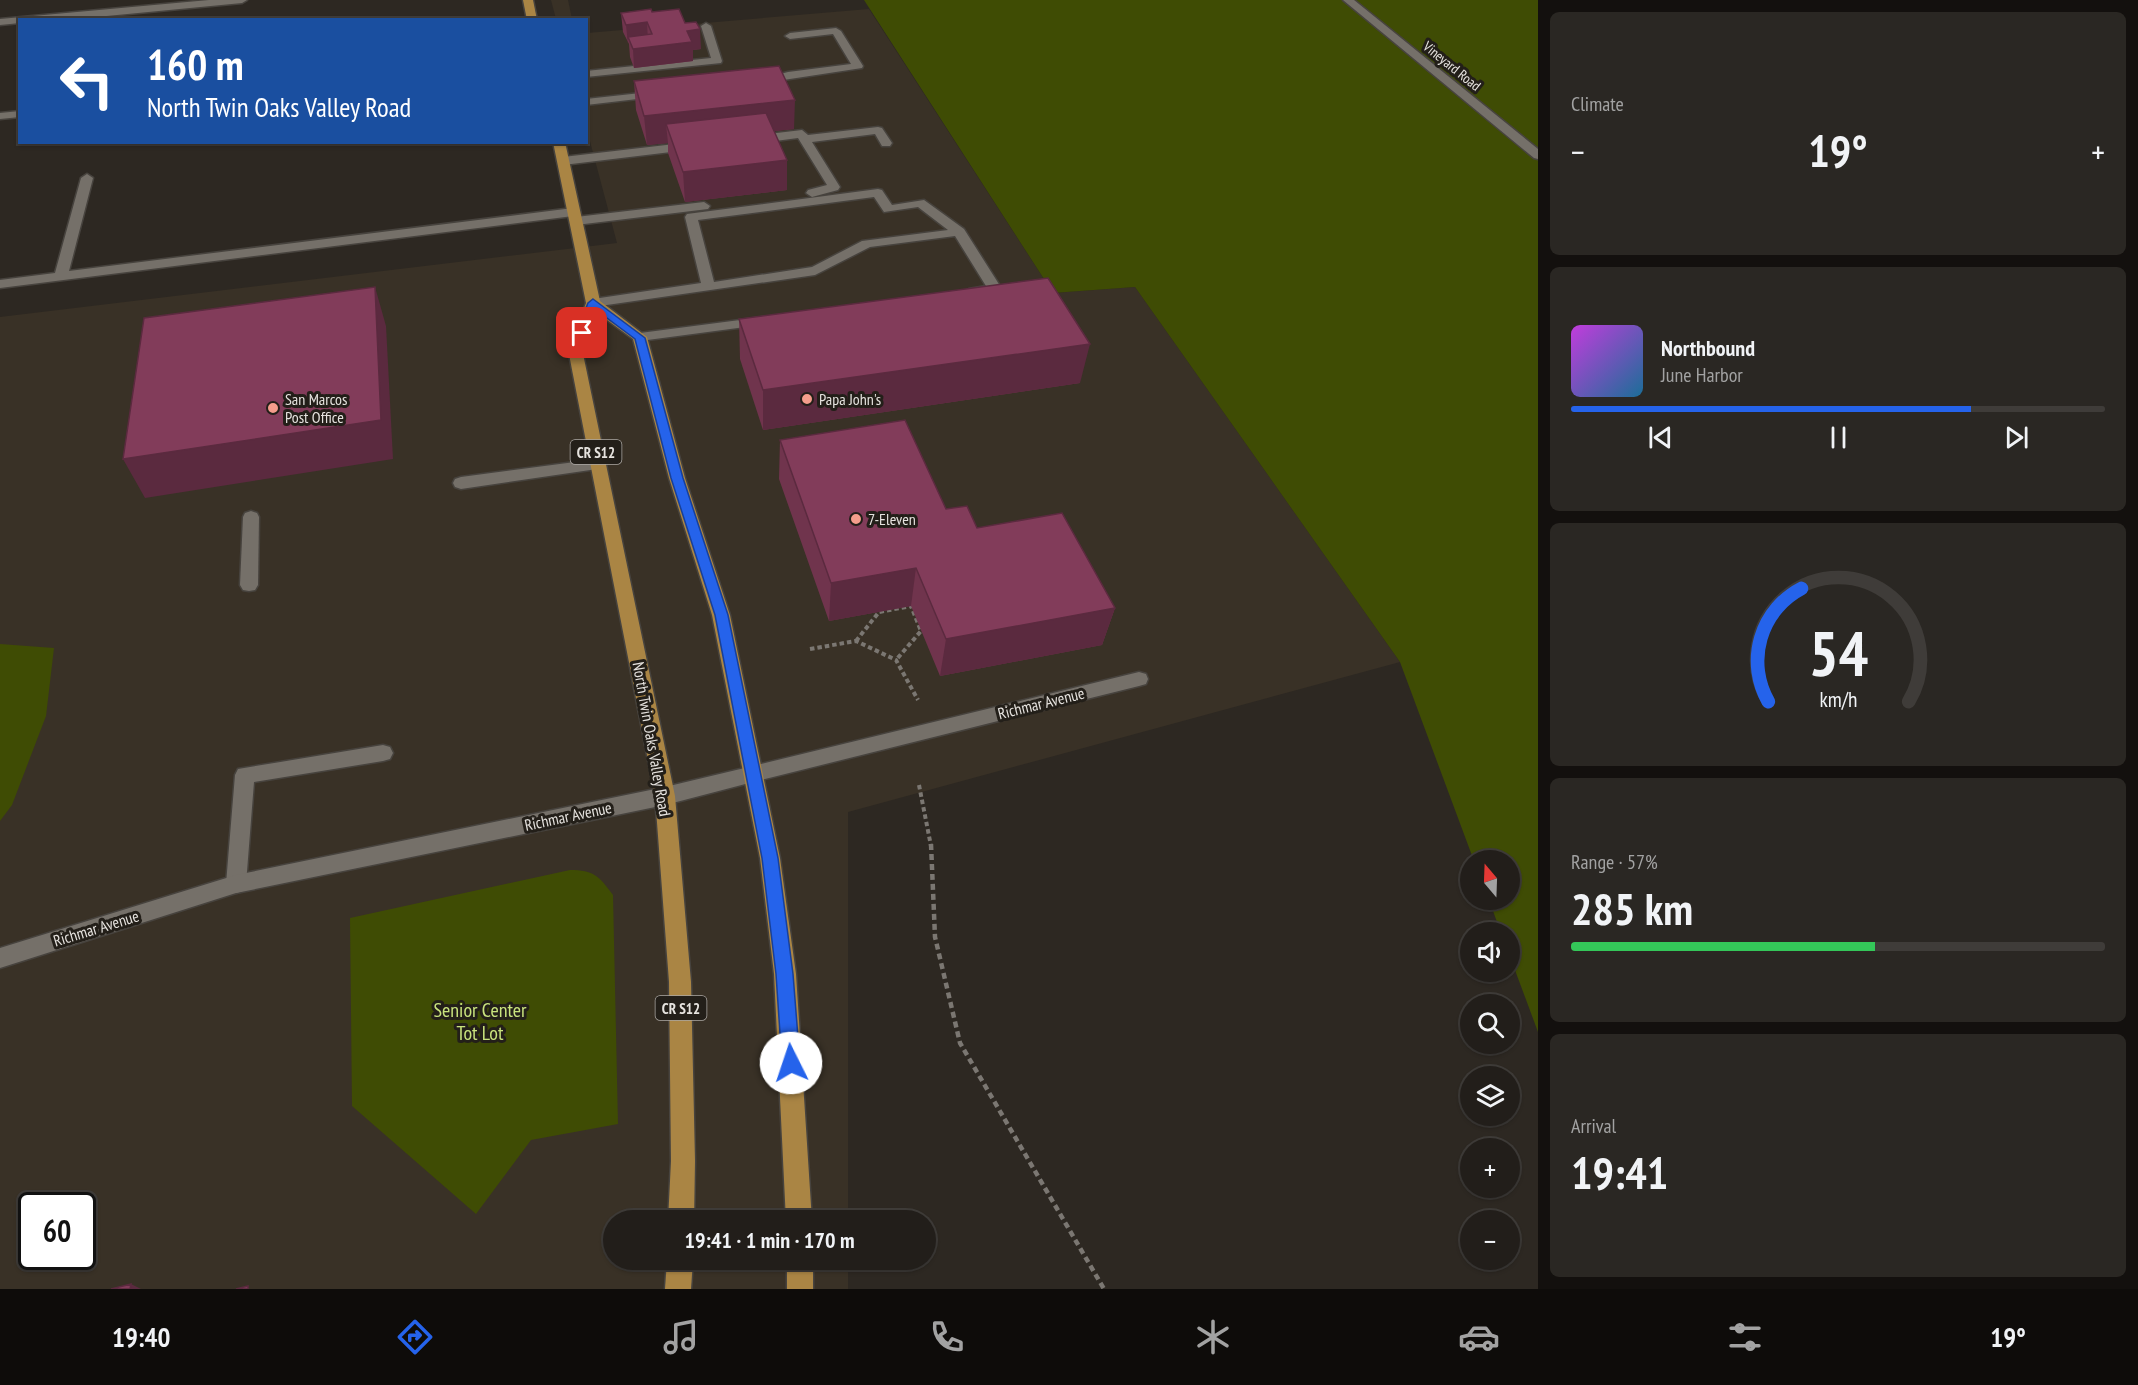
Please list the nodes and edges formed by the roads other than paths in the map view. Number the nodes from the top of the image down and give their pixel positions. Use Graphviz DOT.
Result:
graph roads {
  1 [pos="242,0"];
  2 [pos="528,0"];
  3 [pos="1348,0"];
  4 [pos="1364,0"];
  5 [pos="48,18"];
  6 [pos="532,18"];
  7 [pos="18,20"];
  8 [pos="1373,21"];
  9 [pos="0,22"];
  10 [pos="706,26"];
  11 [pos="790,36"];
  12 [pos="588,74"];
  13 [pos="754,84"];
  14 [pos="676,92"];
  15 [pos="588,102"];
  16 [pos="18,114"];
  17 [pos="0,116"];
  18 [pos="805,139"];
  19 [pos="734,142"];
  20 [pos="885,143"];
  21 [pos="559,144"];
  22 [pos="699,146"];
  23 [pos="1538,155"];
  24 [pos="563,161"];
  25 [pos="87,178"];
  26 [pos="574,217"];
  27 [pos="959,232"];
  28 [pos="61,276"];
  29 [pos="0,284"];
  30 [pos="708,285"];
  31 [pos="959,294"];
  32 [pos="593,303"];
  33 [pos="782,318"];
  34 [pos="640,338"];
  35 [pos="598,464"];
  36 [pos="461,483"];
  37 [pos="250,517"];
  38 [pos="249,585"];
  39 [pos="1138,679"];
  40 [pos="383,753"];
  41 [pos="753,774"];
  42 [pos="665,796"];
  43 [pos="236,884"];
  44 [pos="0,958"];
  45 [pos="681,1210"];
  46 [pos="798,1210"];
  47 [pos="679,1270"];
  48 [pos="800,1270"];
  49 [pos="678,1289"];
  50 [pos="800,1289"];
  1 -- 5 [label="main road"];
  2 -- 6 [label="main road"];
  3 -- 8 [label="main road, Vineyard Road"];
  4 -- 8 [label="main road"];
  7 -- 9 [label="main road"];
  8 -- 23 [label="main road, Vineyard Road"];
  10 -- 12 [label="main road"];
  11 -- 13 [label="main road"];
  14 -- 15 [label="main road"];
  16 -- 17 [label="main road"];
  18 -- 19 [label="main road"];
  18 -- 20 [label="main road"];
  18 -- 26 [label="main road"];
  21 -- 24 [label="main road"];
  22 -- 24 [label="main road"];
  24 -- 26 [label="main road"];
  25 -- 28 [label="main road"];
  26 -- 28 [label="main road"];
  26 -- 32 [label="main road"];
  27 -- 30 [label="main road"];
  27 -- 30 [label="main road"];
  27 -- 31 [label="main road"];
  28 -- 29 [label="main road"];
  30 -- 32 [label="main road"];
  32 -- 34 [label="main road"];
  32 -- 35 [label="main road, North Twin Oaks Valley Road / CR S12"];
  33 -- 34 [label="main road"];
  34 -- 41 [label="main road"];
  35 -- 36 [label="main road"];
  35 -- 42 [label="main road, North Twin Oaks Valley Road / CR S12"];
  37 -- 38 [label="main road"];
  39 -- 41 [label="main road, Richmar Avenue"];
  40 -- 43 [label="main road"];
  41 -- 42 [label="main road, Richmar Avenue"];
  41 -- 46 [label="main road"];
  42 -- 43 [label="main road, Richmar Avenue"];
  42 -- 45 [label="main road, North Twin Oaks Valley Road / CR S12"];
  43 -- 44 [label="main road, Richmar Avenue"];
  47 -- 49 [label="main road"];
  48 -- 50 [label="main road"];
}
